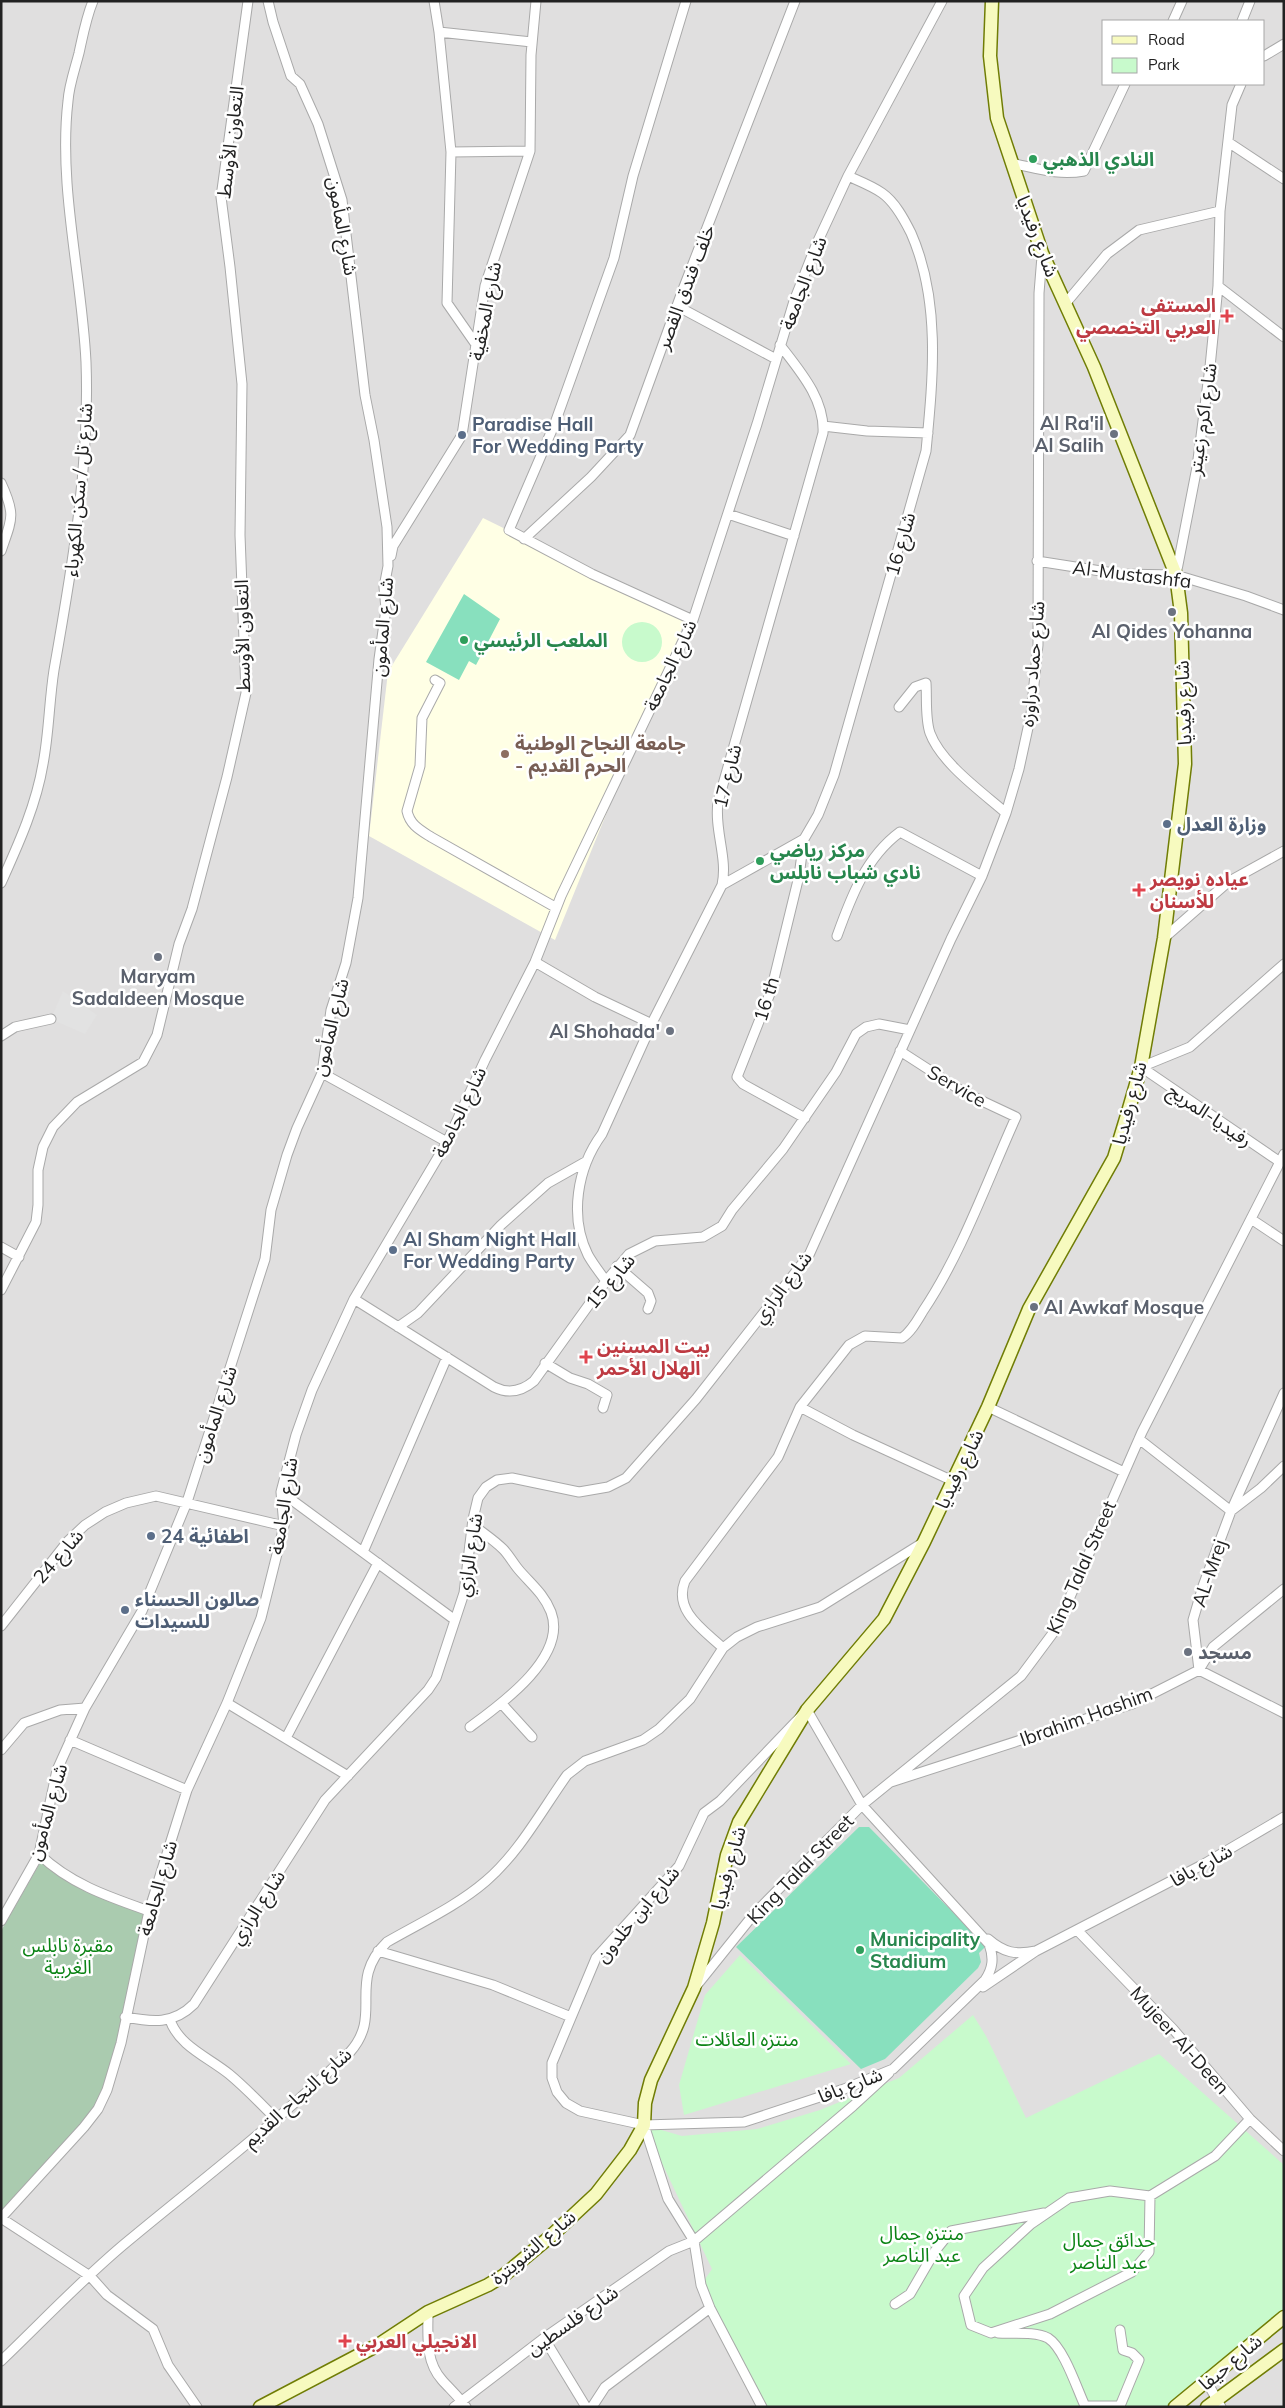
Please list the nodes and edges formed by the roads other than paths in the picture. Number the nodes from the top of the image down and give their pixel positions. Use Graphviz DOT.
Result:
graph roads {
  1 [pos="94,1"];
  2 [pos="248,1"];
  3 [pos="268,1"];
  4 [pos="434,1"];
  5 [pos="536,1"];
  6 [pos="686,1"];
  7 [pos="795,1"];
  8 [pos="942,1"];
  9 [pos="992,1"];
  10 [pos="1182,1"];
  11 [pos="1250,1"];
  12 [pos="1173,20"];
  13 [pos="1242,20"];
  14 [pos="440,32"];
  15 [pos="532,42"];
  16 [pos="1284,44"];
  17 [pos="1265,55"];
  18 [pos="1125,85"];
  19 [pos="1241,85"];
  20 [pos="1228,142"];
  21 [pos="530,151"];
  22 [pos="451,152"];
  23 [pos="1011,163"];
  24 [pos="848,176"];
  25 [pos="1284,178"];
  26 [pos="1220,211"];
  27 [pos="1042,252"];
  28 [pos="1218,286"];
  29 [pos="1065,304"];
  30 [pos="677,306"];
  31 [pos="1284,337"];
  32 [pos="477,346"];
  33 [pos="780,346"];
  34 [pos="776,359"];
  35 [pos="823,426"];
  36 [pos="928,433"];
  37 [pos="1,484"];
  38 [pos="728,514"];
  39 [pos="794,536"];
  40 [pos="524,539"];
  41 [pos="1,551"];
  42 [pos="1037,561"];
  43 [pos="1176,575"];
  44 [pos="386,576"];
  45 [pos="1284,610"];
  46 [pos="693,620"];
  47 [pos="435,680"];
  48 [pos="899,707"];
  49 [pos="1006,813"];
  50 [pos="804,839"];
  51 [pos="1284,851"];
  52 [pos="982,876"];
  53 [pos="1,883"];
  54 [pos="722,885"];
  55 [pos="555,907"];
  56 [pos="837,936"];
  57 [pos="1164,938"];
  58 [pos="535,962"];
  59 [pos="1284,964"];
  60 [pos="51,1019"];
  61 [pos="652,1024"];
  62 [pos="910,1030"];
  63 [pos="1,1036"];
  64 [pos="900,1051"];
  65 [pos="1141,1067"];
  66 [pos="322,1073"];
  67 [pos="805,1118"];
  68 [pos="447,1142"];
  69 [pos="1282,1158"];
  70 [pos="587,1161"];
  71 [pos="1252,1219"];
  72 [pos="1284,1241"];
  73 [pos="1,1247"];
  74 [pos="19,1257"];
  75 [pos="617,1266"];
  76 [pos="606,1281"];
  77 [pos="1,1290"];
  78 [pos="354,1299"];
  79 [pos="648,1309"];
  80 [pos="398,1327"];
  81 [pos="447,1357"];
  82 [pos="545,1363"];
  83 [pos="1284,1393"];
  84 [pos="800,1407"];
  85 [pos="988,1407"];
  86 [pos="602,1408"];
  87 [pos="1139,1439"];
  88 [pos="1284,1466"];
  89 [pos="1124,1472"];
  90 [pos="953,1481"];
  91 [pos="282,1492"];
  92 [pos="187,1502"];
  93 [pos="1231,1511"];
  94 [pos="473,1525"];
  95 [pos="284,1526"];
  96 [pos="924,1542"];
  97 [pos="362,1552"];
  98 [pos="378,1564"];
  99 [pos="1284,1589"];
  100 [pos="455,1620"];
  101 [pos="1,1626"];
  102 [pos="723,1648"];
  103 [pos="1199,1670"];
  104 [pos="227,1703"];
  105 [pos="502,1704"];
  106 [pos="85,1708"];
  107 [pos="806,1710"];
  108 [pos="1284,1713"];
  109 [pos="470,1727"];
  110 [pos="532,1737"];
  111 [pos="286,1738"];
  112 [pos="70,1740"];
  113 [pos="1,1750"];
  114 [pos="348,1776"];
  115 [pos="886,1784"];
  116 [pos="187,1790"];
  117 [pos="862,1806"];
  118 [pos="1284,1817"];
  119 [pos="39,1854"];
  120 [pos="149,1911"];
  121 [pos="1,1922"];
  122 [pos="1077,1930"];
  123 [pos="983,1935"];
  124 [pos="378,1951"];
  125 [pos="1036,1951"];
  126 [pos="694,1988"];
  127 [pos="964,2000"];
  128 [pos="125,2017"];
  129 [pos="571,2017"];
  130 [pos="170,2020"];
  131 [pos="893,2069"];
  132 [pos="1250,2119"];
  133 [pos="277,2120"];
  134 [pos="644,2125"];
  135 [pos="1284,2151"];
  136 [pos="1150,2196"];
  137 [pos="1049,2212"];
  138 [pos="1,2218"];
  139 [pos="694,2241"];
  140 [pos="90,2276"];
  141 [pos="895,2304"];
  142 [pos="710,2308"];
  143 [pos="428,2312"];
  144 [pos="1284,2317"];
  145 [pos="1120,2330"];
  146 [pos="991,2333"];
  147 [pos="544,2338"];
  148 [pos="1284,2350"];
  149 [pos="1,2361"];
  150 [pos="1207,2382"];
  151 [pos="1215,2404"];
  152 [pos="461,2405"];
  153 [pos="198,2407"];
  154 [pos="260,2407"];
  155 [pos="586,2407"];
  156 [pos="592,2407"];
  157 [pos="762,2407"];
  158 [pos="1175,2407"];
  1 -- 53 [label="street, شارع تل / سكن الكهرباء"];
  2 -- 74 [label="street, التعاون الأوسط"];
  3 -- 44 [label="street, شارع المأمون"];
  4 -- 14 [label="street"];
  5 -- 15 [label="street, شارع المخفية"];
  6 -- 40 [label="street"];
  7 -- 30 [label="street, خلف فندق القصر"];
  8 -- 24 [label="street, شارع الجامعة"];
  9 -- 23 [label="main road, شارع رفيديا"];
  10 -- 12 [label="street"];
  11 -- 13 [label="street"];
  14 -- 15 [label="street"];
  14 -- 22 [label="street"];
  15 -- 21 [label="street, شارع المخفية"];
  16 -- 17 [label="street"];
  18 -- 23 [label="street"];
  19 -- 20 [label="street, شارع اكرم زعيتر"];
  20 -- 25 [label="street"];
  20 -- 26 [label="street, شارع اكرم زعيتر"];
  21 -- 22 [label="street"];
  21 -- 32 [label="street, شارع المخفية"];
  22 -- 32 [label="street"];
  23 -- 27 [label="main road, شارع رفيديا"];
  24 -- 33 [label="street, شارع الجامعة"];
  24 -- 36 [label="street, شارع 16"];
  26 -- 28 [label="street, شارع اكرم زعيتر"];
  26 -- 29 [label="street"];
  27 -- 29 [label="main road, شارع رفيديا"];
  27 -- 42 [label="street, شارع حماد دراوزه"];
  28 -- 31 [label="street"];
  28 -- 43 [label="street, شارع اكرم زعيتر"];
  29 -- 43 [label="main road, شارع رفيديا"];
  30 -- 34 [label="street"];
  30 -- 40 [label="street, خلف فندق القصر"];
  32 -- 44 [label="street, شارع المخفية"];
  33 -- 34 [label="street, شارع الجامعة"];
  33 -- 35 [label="street"];
  34 -- 38 [label="street, شارع الجامعة"];
  35 -- 36 [label="street"];
  35 -- 39 [label="street, شارع 17"];
  36 -- 50 [label="street, شارع 16"];
  37 -- 41 [label="street"];
  38 -- 39 [label="street"];
  38 -- 46 [label="street, شارع الجامعة"];
  39 -- 54 [label="street, شارع 17"];
  40 -- 46 [label="street"];
  42 -- 43 [label="street, Al-Mustashfa"];
  42 -- 49 [label="street, شارع حماد دراوزه"];
  43 -- 45 [label="street, Al-Mustashfa"];
  43 -- 57 [label="main road, شارع رفيديا"];
  44 -- 66 [label="street, شارع المأمون"];
  46 -- 55 [label="street, شارع الجامعة"];
  47 -- 55 [label="street"];
  48 -- 49 [label="street"];
  49 -- 52 [label="street, شارع حماد دراوزه"];
  50 -- 54 [label="street"];
  50 -- 67 [label="street, 16 th"];
  51 -- 57 [label="street"];
  52 -- 56 [label="street"];
  52 -- 62 [label="street, شارع حماد دراوزه"];
  54 -- 61 [label="street, شارع 17"];
  55 -- 58 [label="street, شارع الجامعة"];
  57 -- 65 [label="main road, شارع رفيديا"];
  58 -- 61 [label="street"];
  58 -- 68 [label="street, شارع الجامعة"];
  59 -- 65 [label="street"];
  60 -- 63 [label="street"];
  61 -- 70 [label="street, شارع 17"];
  62 -- 64 [label="street, شارع حماد دراوزه"];
  62 -- 67 [label="street, شارع 15"];
  64 -- 84 [label="street, Service"];
  64 -- 94 [label="street, شارع الرازي"];
  65 -- 69 [label="street, رفيديا-المريج"];
  65 -- 85 [label="main road, شارع رفيديا"];
  66 -- 68 [label="street"];
  66 -- 92 [label="street, شارع المأمون"];
  67 -- 75 [label="street, شارع 15"];
  68 -- 78 [label="street, شارع الجامعة"];
  69 -- 71 [label="street, King Talal Street"];
  70 -- 76 [label="street, شارع 17"];
  70 -- 80 [label="street"];
  71 -- 72 [label="street"];
  71 -- 87 [label="street, King Talal Street"];
  73 -- 74 [label="street"];
  74 -- 77 [label="street, التعاون الأوسط"];
  75 -- 76 [label="street, شارع 15"];
  75 -- 79 [label="street"];
  76 -- 82 [label="street, شارع 15"];
  78 -- 80 [label="street, شارع 15"];
  78 -- 91 [label="street, شارع الجامعة"];
  80 -- 81 [label="street, شارع 15"];
  81 -- 82 [label="street, شارع 15"];
  81 -- 97 [label="street"];
  82 -- 86 [label="street"];
  83 -- 93 [label="street, AL-Mrej"];
  84 -- 90 [label="street"];
  84 -- 102 [label="street"];
  85 -- 89 [label="street"];
  85 -- 90 [label="main road, شارع رفيديا"];
  87 -- 89 [label="street, King Talal Street"];
  87 -- 93 [label="street"];
  88 -- 93 [label="street"];
  89 -- 115 [label="street, King Talal Street"];
  90 -- 96 [label="main road, شارع رفيديا"];
  91 -- 95 [label="street, شارع الجامعة"];
  91 -- 97 [label="street"];
  92 -- 95 [label="street, شارع 24"];
  92 -- 101 [label="street, شارع 24"];
  92 -- 106 [label="street, شارع المأمون"];
  93 -- 103 [label="street, AL-Mrej"];
  94 -- 100 [label="street, شارع الرازي"];
  94 -- 105 [label="street"];
  95 -- 104 [label="street, شارع الجامعة"];
  96 -- 102 [label="street, شارع النجاح القديم"];
  96 -- 107 [label="main road, شارع رفيديا"];
  97 -- 98 [label="street"];
  98 -- 100 [label="street"];
  98 -- 111 [label="street"];
  99 -- 103 [label="street"];
  100 -- 114 [label="street, شارع الرازي"];
  102 -- 124 [label="street, شارع النجاح القديم"];
  103 -- 108 [label="street"];
  103 -- 115 [label="street, Ibrahim Hashim"];
  104 -- 111 [label="street"];
  104 -- 116 [label="street, شارع الجامعة"];
  105 -- 109 [label="street"];
  105 -- 110 [label="street"];
  106 -- 112 [label="street, شارع المأمون"];
  106 -- 113 [label="street"];
  107 -- 117 [label="street"];
  107 -- 126 [label="main road, شارع رفيديا"];
  107 -- 129 [label="street, شارع ابن خلدون"];
  111 -- 114 [label="street"];
  112 -- 116 [label="street"];
  112 -- 119 [label="street, شارع المأمون"];
  114 -- 130 [label="street, شارع الرازي"];
  115 -- 117 [label="street, King Talal Street"];
  116 -- 120 [label="street, شارع الجامعة"];
  117 -- 123 [label="street"];
  117 -- 126 [label="street, King Talal Street"];
  118 -- 122 [label="street, شارع يافا"];
  119 -- 120 [label="street"];
  119 -- 121 [label="street, شارع المأمون"];
  120 -- 128 [label="street, شارع الجامعة"];
  122 -- 125 [label="street, شارع يافا"];
  122 -- 132 [label="street, Mujeer Al-Deen"];
  123 -- 125 [label="street"];
  123 -- 127 [label="street, شارع يافا"];
  124 -- 129 [label="street"];
  124 -- 133 [label="street, شارع النجاح القديم"];
  125 -- 127 [label="street, شارع يافا"];
  126 -- 134 [label="main road, شارع رفيديا"];
  127 -- 131 [label="street, شارع يافا"];
  128 -- 130 [label="street"];
  128 -- 138 [label="street, شارع الجامعة"];
  129 -- 134 [label="street, شارع ابن خلدون"];
  130 -- 133 [label="street"];
  131 -- 134 [label="street, شارع يافا"];
  131 -- 139 [label="street, شارع فلسطين"];
  132 -- 135 [label="street, Mujeer Al-Deen"];
  132 -- 136 [label="street"];
  133 -- 140 [label="street, شارع النجاح القديم"];
  134 -- 139 [label="street"];
  134 -- 143 [label="main road, شارع الشويترة"];
  136 -- 137 [label="street"];
  136 -- 146 [label="street"];
  137 -- 141 [label="street"];
  137 -- 146 [label="street"];
  138 -- 140 [label="street"];
  139 -- 142 [label="street"];
  139 -- 147 [label="street, شارع فلسطين"];
  140 -- 149 [label="street, شارع النجاح القديم"];
  140 -- 153 [label="street"];
  142 -- 156 [label="street"];
  142 -- 157 [label="street"];
  143 -- 152 [label="street"];
  143 -- 154 [label="main road, شارع الشويترة"];
  144 -- 150 [label="main road, شارع حيفا"];
  145 -- 146 [label="street"];
  147 -- 152 [label="street, شارع فلسطين"];
  147 -- 155 [label="street"];
  148 -- 151 [label="main road, شارع حيفا"];
  150 -- 151 [label="street"];
  150 -- 158 [label="main road, شارع حيفا"];
}
